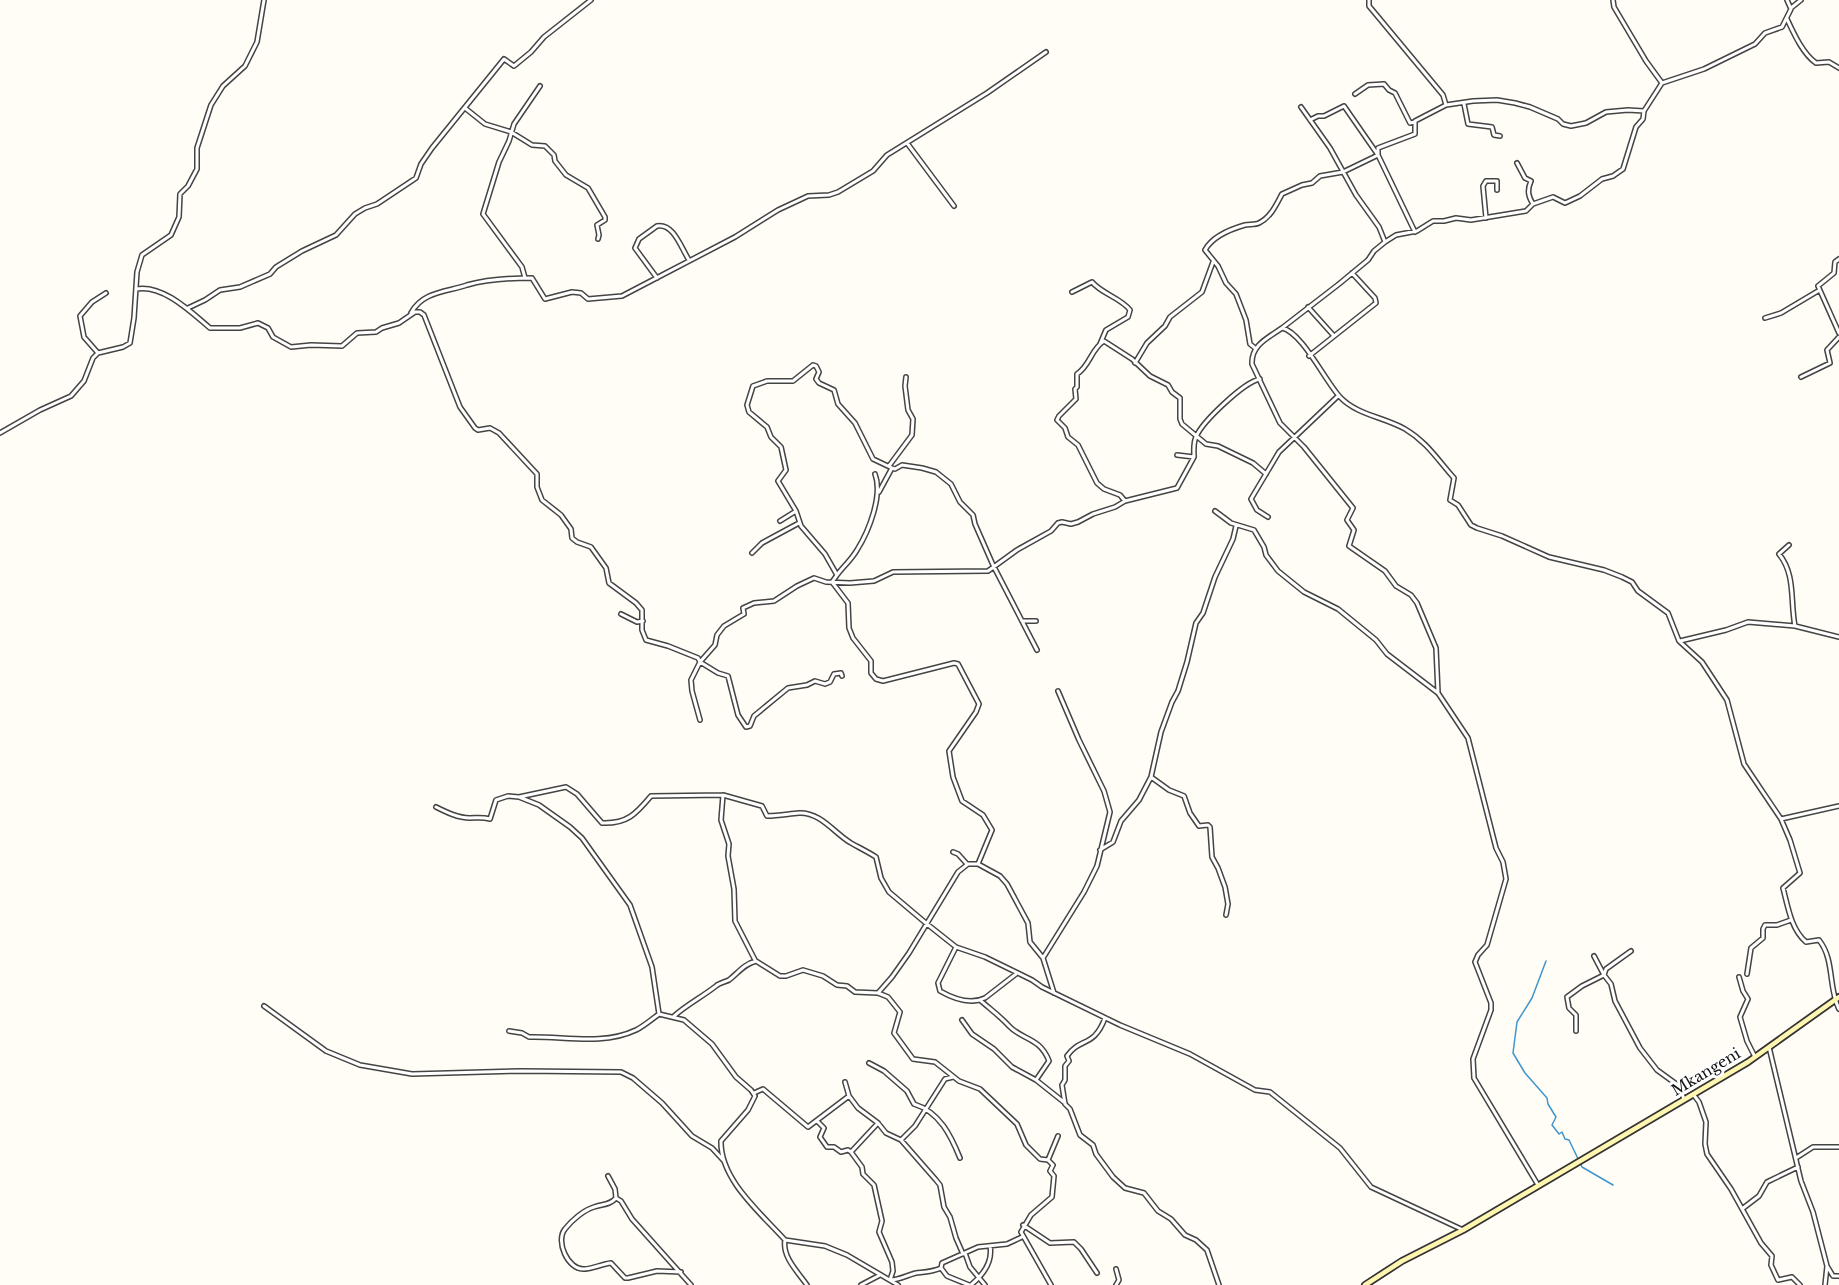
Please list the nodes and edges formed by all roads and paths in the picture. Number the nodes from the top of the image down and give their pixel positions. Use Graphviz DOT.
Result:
graph roads {
  1 [pos="264,0"];
  2 [pos="591,0"];
  3 [pos="1369,0"];
  4 [pos="1612,0"];
  5 [pos="1787,0"];
  6 [pos="1802,0"];
  7 [pos="1791,9"];
  8 [pos="1787,19"];
  9 [pos="1046,52"];
  10 [pos="1839,68"];
  11 [pos="1662,83"];
  12 [pos="540,86"];
  13 [pos="1355,94"];
  14 [pos="1464,104"];
  15 [pos="1446,105"];
  16 [pos="1301,107"];
  17 [pos="465,108"];
  18 [pos="1644,111"];
  19 [pos="1310,120"];
  20 [pos="1415,122"];
  21 [pos="511,132"];
  22 [pos="1500,136"];
  23 [pos="907,143"];
  24 [pos="1378,155"];
  25 [pos="1517,163"];
  26 [pos="1343,172"];
  27 [pos="1497,190"];
  28 [pos="1533,204"];
  29 [pos="954,206"];
  30 [pos="1486,218"];
  31 [pos="1415,232"];
  32 [pos="598,239"];
  33 [pos="1384,242"];
  34 [pos="1839,259"];
  35 [pos="689,261"];
  36 [pos="1213,262"];
  37 [pos="1352,273"];
  38 [pos="525,278"];
  39 [pos="657,278"];
  40 [pos="136,289"];
  41 [pos="1818,291"];
  42 [pos="1072,292"];
  43 [pos="106,293"];
  44 [pos="1308,307"];
  45 [pos="188,308"];
  46 [pos="411,315"];
  47 [pos="1765,318"];
  48 [pos="1282,328"];
  49 [pos="1839,335"];
  50 [pos="1334,336"];
  51 [pos="1100,344"];
  52 [pos="1255,348"];
  53 [pos="98,353"];
  54 [pos="1310,356"];
  55 [pos="1136,363"];
  56 [pos="906,376"];
  57 [pos="1801,377"];
  58 [pos="1260,379"];
  59 [pos="1338,396"];
  60 [pos="0,433"];
  61 [pos="1196,436"];
  62 [pos="1295,438"];
  63 [pos="1177,455"];
  64 [pos="1194,456"];
  65 [pos="890,467"];
  66 [pos="875,474"];
  67 [pos="1266,474"];
  68 [pos="879,492"];
  69 [pos="1125,501"];
  70 [pos="796,511"];
  71 [pos="1215,512"];
  72 [pos="1268,517"];
  73 [pos="780,521"];
  74 [pos="799,523"];
  75 [pos="1236,526"];
  76 [pos="1789,545"];
  77 [pos="752,553"];
  78 [pos="993,565"];
  79 [pos="837,575"];
  80 [pos="832,582"];
  81 [pos="621,614"];
  82 [pos="643,621"];
  83 [pos="1022,621"];
  84 [pos="1036,621"];
  85 [pos="1795,626"];
  86 [pos="1839,638"];
  87 [pos="1679,642"];
  88 [pos="1037,650"];
  89 [pos="700,662"];
  90 [pos="842,676"];
  91 [pos="1058,691"];
  92 [pos="1438,693"];
  93 [pos="700,720"];
  94 [pos="1151,777"];
  95 [pos="723,795"];
  96 [pos="519,797"];
  97 [pos="1839,806"];
  98 [pos="436,807"];
  99 [pos="1781,819"];
  100 [pos="1100,850"];
  101 [pos="953,852"];
  102 [pos="968,864"];
  103 [pos="978,864"];
  104 [pos="1226,915"];
  105 [pos="1792,919"];
  106 [pos="927,924"];
  107 [pos="956,947"];
  108 [pos="1631,951"];
  109 [pos="1594,956"];
  110 [pos="1043,958"];
  111 [pos="756,961"];
  112 [pos="1016,974"];
  113 [pos="1747,974"];
  114 [pos="1604,975"];
  115 [pos="1739,977"];
  116 [pos="878,993"];
  117 [pos="1054,993"];
  118 [pos="1837,999"];
  119 [pos="980,1000"];
  120 [pos="264,1006"];
  121 [pos="1839,1009"];
  122 [pos="659,1014"];
  123 [pos="673,1017"];
  124 [pos="1105,1018"];
  125 [pos="962,1020"];
  126 [pos="509,1030"];
  127 [pos="1576,1031"];
  128 [pos="1769,1047"];
  129 [pos="1755,1057"];
  130 [pos="869,1063"];
  131 [pos="954,1077"];
  132 [pos="1036,1080"];
  133 [pos="845,1082"];
  134 [pos="754,1094"];
  135 [pos="1693,1094"];
  136 [pos="849,1096"];
  137 [pos="1684,1099"];
  138 [pos="1065,1104"];
  139 [pos="925,1109"];
  140 [pos="817,1121"];
  141 [pos="878,1123"];
  142 [pos="1058,1136"];
  143 [pos="901,1140"];
  144 [pos="1839,1148"];
  145 [pos="851,1152"];
  146 [pos="960,1158"];
  147 [pos="1796,1158"];
  148 [pos="1048,1160"];
  149 [pos="727,1165"];
  150 [pos="1798,1167"];
  151 [pos="608,1176"];
  152 [pos="1538,1185"];
  153 [pos="616,1198"];
  154 [pos="1742,1209"];
  155 [pos="1023,1225"];
  156 [pos="1463,1230"];
  157 [pos="1022,1237"];
  158 [pos="784,1240"];
  159 [pos="990,1246"];
  160 [pos="964,1253"];
  161 [pos="1827,1266"];
  162 [pos="941,1268"];
  163 [pos="1116,1269"];
  164 [pos="681,1272"];
  165 [pos="1097,1273"];
  166 [pos="880,1275"];
  167 [pos="1839,1276"];
  168 [pos="978,1278"];
  169 [pos="890,1280"];
  170 [pos="691,1285"];
  171 [pos="807,1285"];
  172 [pos="861,1285"];
  173 [pos="898,1285"];
  174 [pos="970,1285"];
  175 [pos="985,1285"];
  176 [pos="1051,1285"];
  177 [pos="1116,1285"];
  178 [pos="1219,1285"];
  179 [pos="1365,1285"];
  180 [pos="1800,1285"];
  181 [pos="1825,1285"];
  1 -- 40 [label="street"];
  2 -- 17 [label="street"];
  3 -- 15 [label="street"];
  4 -- 11 [label="street"];
  5 -- 7 [label="street"];
  6 -- 7 [label="street"];
  7 -- 8 [label="street"];
  8 -- 10 [label="street"];
  8 -- 11 [label="street"];
  9 -- 23 [label="street"];
  11 -- 18 [label="street"];
  12 -- 21 [label="street"];
  13 -- 20 [label="street"];
  14 -- 15 [label="street"];
  14 -- 18 [label="street"];
  14 -- 22 [label="street"];
  15 -- 20 [label="street"];
  16 -- 19 [label="street"];
  17 -- 21 [label="street"];
  17 -- 45 [label="street"];
  18 -- 28 [label="street"];
  19 -- 24 [label="street"];
  19 -- 26 [label="street"];
  20 -- 24 [label="street"];
  21 -- 32 [label="street"];
  21 -- 38 [label="street"];
  23 -- 29 [label="street"];
  23 -- 35 [label="street"];
  24 -- 26 [label="street"];
  24 -- 31 [label="street"];
  25 -- 28 [label="street"];
  26 -- 33 [label="street"];
  26 -- 36 [label="street"];
  27 -- 30 [label="street"];
  28 -- 30 [label="street"];
  30 -- 31 [label="street"];
  31 -- 33 [label="street"];
  33 -- 37 [label="street"];
  34 -- 41 [label="street"];
  35 -- 39 [label="street"];
  35 -- 39 [label="street"];
  36 -- 52 [label="street"];
  36 -- 55 [label="street"];
  37 -- 44 [label="street"];
  37 -- 50 [label="street"];
  38 -- 39 [label="street"];
  38 -- 46 [label="street"];
  40 -- 45 [label="street"];
  40 -- 53 [label="street"];
  41 -- 47 [label="street"];
  41 -- 49 [label="street"];
  42 -- 51 [label="street"];
  43 -- 53 [label="street"];
  44 -- 48 [label="street"];
  44 -- 50 [label="street"];
  45 -- 46 [label="street"];
  46 -- 82 [label="street"];
  48 -- 52 [label="street"];
  48 -- 54 [label="street"];
  49 -- 57 [label="street"];
  50 -- 54 [label="street"];
  51 -- 55 [label="street"];
  51 -- 69 [label="street"];
  52 -- 58 [label="street"];
  53 -- 60 [label="street"];
  54 -- 59 [label="street"];
  55 -- 61 [label="street"];
  56 -- 65 [label="street"];
  58 -- 61 [label="street"];
  58 -- 62 [label="street"];
  59 -- 62 [label="street"];
  59 -- 87 [label="street"];
  61 -- 64 [label="street"];
  61 -- 67 [label="street"];
  62 -- 67 [label="street"];
  62 -- 92 [label="street"];
  63 -- 64 [label="street"];
  64 -- 69 [label="street"];
  65 -- 68 [label="street"];
  65 -- 70 [label="street"];
  65 -- 78 [label="street"];
  66 -- 68 [label="street"];
  67 -- 72 [label="street"];
  68 -- 79 [label="street"];
  69 -- 78 [label="street"];
  70 -- 73 [label="street"];
  70 -- 74 [label="street"];
  71 -- 75 [label="street"];
  74 -- 77 [label="street"];
  74 -- 79 [label="street"];
  75 -- 92 [label="street"];
  75 -- 94 [label="street"];
  76 -- 85 [label="street"];
  78 -- 80 [label="street"];
  78 -- 83 [label="street"];
  79 -- 80 [label="street"];
  80 -- 89 [label="street"];
  80 -- 103 [label="street"];
  81 -- 82 [label="street"];
  82 -- 89 [label="street"];
  83 -- 84 [label="street"];
  83 -- 88 [label="street"];
  85 -- 86 [label="street"];
  85 -- 87 [label="street"];
  87 -- 99 [label="street"];
  89 -- 90 [label="street"];
  89 -- 93 [label="street"];
  91 -- 100 [label="street"];
  92 -- 152 [label="street"];
  94 -- 100 [label="street"];
  94 -- 104 [label="street"];
  95 -- 96 [label="street"];
  95 -- 106 [label="street"];
  95 -- 111 [label="street"];
  96 -- 98 [label="street"];
  96 -- 122 [label="street"];
  97 -- 99 [label="street"];
  99 -- 105 [label="street"];
  100 -- 110 [label="street"];
  101 -- 102 [label="street"];
  102 -- 103 [label="street"];
  102 -- 106 [label="street"];
  103 -- 110 [label="street"];
  105 -- 113 [label="street"];
  105 -- 118 [label="street"];
  106 -- 107 [label="street"];
  106 -- 116 [label="street"];
  107 -- 112 [label="street"];
  107 -- 119 [label="street"];
  108 -- 114 [label="street"];
  109 -- 114 [label="street"];
  110 -- 117 [label="street"];
  111 -- 116 [label="street"];
  111 -- 123 [label="street"];
  112 -- 117 [label="street"];
  112 -- 119 [label="street"];
  114 -- 127 [label="street"];
  114 -- 137 [label="street"];
  115 -- 129 [label="street"];
  116 -- 131 [label="street"];
  117 -- 124 [label="street"];
  118 -- 121 [label="street"];
  118 -- 128 [label="street, Mkangeni"];
  119 -- 132 [label="street"];
  120 -- 149 [label="street"];
  122 -- 123 [label="street"];
  122 -- 126 [label="street"];
  123 -- 134 [label="street"];
  124 -- 138 [label="street"];
  124 -- 156 [label="street"];
  125 -- 132 [label="street"];
  128 -- 129 [label="street, Mkangeni"];
  128 -- 147 [label="street"];
  129 -- 135 [label="street, Mkangeni"];
  130 -- 139 [label="street"];
  131 -- 139 [label="street"];
  131 -- 148 [label="street"];
  132 -- 138 [label="street"];
  133 -- 136 [label="street"];
  134 -- 140 [label="street"];
  134 -- 149 [label="street"];
  135 -- 137 [label="street, Mkangeni"];
  135 -- 154 [label="street"];
  136 -- 140 [label="street"];
  136 -- 141 [label="street"];
  137 -- 152 [label="street, Mkangeni"];
  138 -- 178 [label="street"];
  139 -- 143 [label="street"];
  139 -- 146 [label="street"];
  140 -- 145 [label="street"];
  141 -- 143 [label="street"];
  141 -- 145 [label="street"];
  142 -- 148 [label="street"];
  143 -- 160 [label="street"];
  144 -- 147 [label="street"];
  145 -- 169 [label="street"];
  147 -- 150 [label="street"];
  148 -- 155 [label="street"];
  149 -- 158 [label="street"];
  150 -- 154 [label="street"];
  150 -- 161 [label="street"];
  151 -- 153 [label="street"];
  152 -- 156 [label="street, Mkangeni"];
  153 -- 164 [label="street"];
  153 -- 164 [label="street"];
  154 -- 180 [label="street"];
  155 -- 157 [label="street"];
  155 -- 165 [label="street"];
  156 -- 179 [label="street, Mkangeni"];
  157 -- 159 [label="street"];
  157 -- 176 [label="street"];
  158 -- 166 [label="street"];
  158 -- 171 [label="street"];
  159 -- 160 [label="street"];
  159 -- 168 [label="street"];
  160 -- 162 [label="street"];
  160 -- 168 [label="street"];
  161 -- 167 [label="street"];
  161 -- 181 [label="street"];
  162 -- 169 [label="street"];
  162 -- 174 [label="street"];
  163 -- 177 [label="street"];
  164 -- 170 [label="street"];
  166 -- 169 [label="street"];
  166 -- 172 [label="street"];
  168 -- 174 [label="street"];
  168 -- 175 [label="street"];
  169 -- 173 [label="street"];
}
